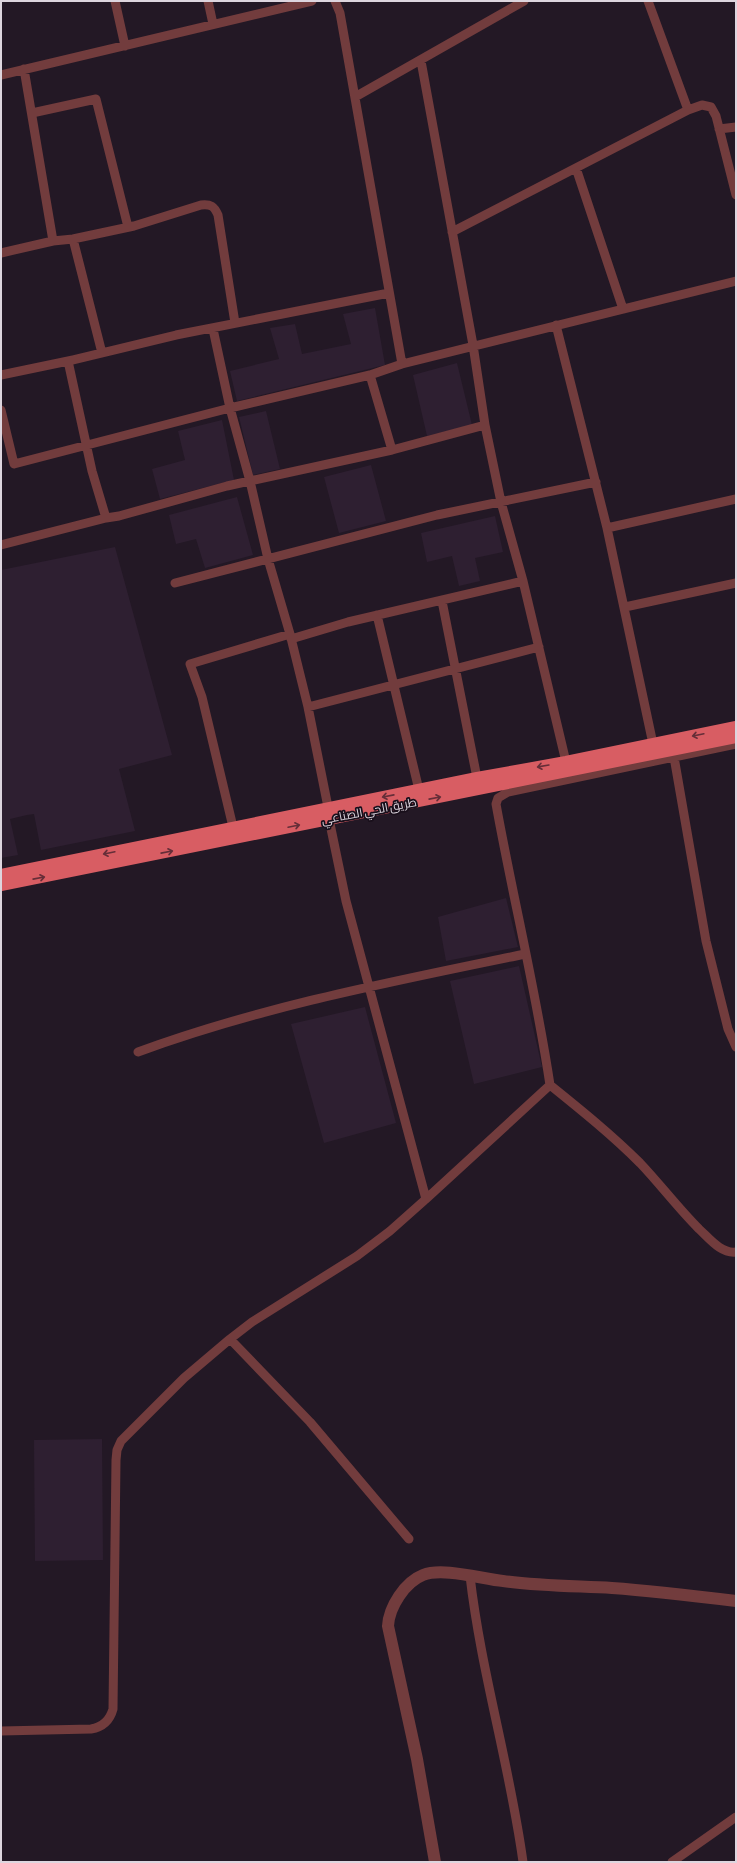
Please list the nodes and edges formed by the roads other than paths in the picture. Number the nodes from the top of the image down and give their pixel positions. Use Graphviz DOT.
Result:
graph roads {
  1 [pos="115,1"];
  2 [pos="208,1"];
  3 [pos="312,1"];
  4 [pos="524,1"];
  5 [pos="648,1"];
  6 [pos="338,2"];
  7 [pos="213,24"];
  8 [pos="125,46"];
  9 [pos="421,61"];
  10 [pos="24,69"];
  11 [pos="2,72"];
  12 [pos="355,97"];
  13 [pos="688,110"];
  14 [pos="32,113"];
  15 [pos="736,127"];
  16 [pos="719,129"];
  17 [pos="576,168"];
  18 [pos="736,194"];
  19 [pos="128,227"];
  20 [pos="452,232"];
  21 [pos="73,239"];
  22 [pos="53,241"];
  23 [pos="1,253"];
  24 [pos="736,281"];
  25 [pos="389,293"];
  26 [pos="623,309"];
  27 [pos="235,323"];
  28 [pos="556,325"];
  29 [pos="213,329"];
  30 [pos="473,345"];
  31 [pos="102,353"];
  32 [pos="73,360"];
  33 [pos="402,364"];
  34 [pos="1,375"];
  35 [pos="370,375"];
  36 [pos="230,408"];
  37 [pos="1,410"];
  38 [pos="485,426"];
  39 [pos="86,444"];
  40 [pos="392,450"];
  41 [pos="250,481"];
  42 [pos="596,482"];
  43 [pos="736,498"];
  44 [pos="501,502"];
  45 [pos="106,518"];
  46 [pos="607,528"];
  47 [pos="1,545"];
  48 [pos="268,559"];
  49 [pos="523,581"];
  50 [pos="736,582"];
  51 [pos="175,583"];
  52 [pos="442,601"];
  53 [pos="624,607"];
  54 [pos="377,615"];
  55 [pos="290,637"];
  56 [pos="539,647"];
  57 [pos="455,668"];
  58 [pos="394,684"];
  59 [pos="308,707"];
  60 [pos="736,727"];
  61 [pos="736,737"];
  62 [pos="653,744"];
  63 [pos="736,744"];
  64 [pos="674,757"];
  65 [pos="566,762"];
  66 [pos="477,778"];
  67 [pos="493,787"];
  68 [pos="419,790"];
  69 [pos="496,804"];
  70 [pos="329,813"];
  71 [pos="233,827"];
  72 [pos="1,875"];
  73 [pos="1,885"];
  74 [pos="525,954"];
  75 [pos="369,986"];
  76 [pos="736,1047"];
  77 [pos="138,1052"];
  78 [pos="550,1085"];
  79 [pos="426,1199"];
  80 [pos="736,1252"];
  81 [pos="230,1339"];
  82 [pos="409,1539"];
  83 [pos="470,1576"];
  84 [pos="736,1600"];
  85 [pos="1,1731"];
  86 [pos="736,1817"];
  87 [pos="435,1862"];
  88 [pos="523,1862"];
  89 [pos="672,1862"];
  1 -- 8 [label="street"];
  2 -- 7 [label="street"];
  3 -- 7 [label="street"];
  4 -- 9 [label="street"];
  5 -- 13 [label="street"];
  6 -- 12 [label="street"];
  7 -- 8 [label="street"];
  8 -- 10 [label="street"];
  9 -- 12 [label="street"];
  9 -- 20 [label="street"];
  10 -- 11 [label="street"];
  10 -- 14 [label="street"];
  12 -- 25 [label="street"];
  13 -- 16 [label="street"];
  13 -- 17 [label="street"];
  14 -- 19 [label="street"];
  14 -- 22 [label="street"];
  15 -- 16 [label="street"];
  16 -- 18 [label="street"];
  17 -- 20 [label="street"];
  17 -- 26 [label="street"];
  19 -- 21 [label="street"];
  19 -- 27 [label="street"];
  20 -- 30 [label="street"];
  21 -- 22 [label="street"];
  21 -- 31 [label="street"];
  22 -- 23 [label="street"];
  24 -- 26 [label="street"];
  25 -- 27 [label="street"];
  25 -- 33 [label="street"];
  26 -- 28 [label="street"];
  27 -- 29 [label="street"];
  28 -- 30 [label="street"];
  28 -- 42 [label="street"];
  29 -- 31 [label="street"];
  29 -- 36 [label="street"];
  30 -- 33 [label="street"];
  30 -- 38 [label="street"];
  31 -- 32 [label="street"];
  32 -- 34 [label="street"];
  32 -- 39 [label="street"];
  33 -- 35 [label="street"];
  35 -- 36 [label="street"];
  35 -- 40 [label="street"];
  36 -- 39 [label="street"];
  36 -- 41 [label="street"];
  37 -- 39 [label="street"];
  38 -- 40 [label="street"];
  38 -- 44 [label="street"];
  39 -- 45 [label="street"];
  40 -- 41 [label="street"];
  41 -- 45 [label="street"];
  41 -- 48 [label="street"];
  42 -- 44 [label="street"];
  42 -- 46 [label="street"];
  43 -- 46 [label="street"];
  44 -- 48 [label="street"];
  44 -- 49 [label="street"];
  45 -- 47 [label="street"];
  46 -- 53 [label="street"];
  48 -- 51 [label="street"];
  48 -- 55 [label="street"];
  49 -- 52 [label="street"];
  49 -- 56 [label="street"];
  50 -- 53 [label="street"];
  52 -- 54 [label="street"];
  52 -- 57 [label="street"];
  53 -- 62 [label="street"];
  54 -- 55 [label="street"];
  54 -- 58 [label="street"];
  55 -- 59 [label="street"];
  55 -- 71 [label="street"];
  56 -- 57 [label="street"];
  56 -- 65 [label="street"];
  57 -- 58 [label="street"];
  57 -- 66 [label="street"];
  58 -- 59 [label="street"];
  58 -- 68 [label="street"];
  59 -- 70 [label="street"];
  60 -- 62 [label="highway, one-way"];
  61 -- 67 [label="highway, طريق الحي الصناعي"];
  62 -- 65 [label="highway"];
  63 -- 64 [label="street"];
  64 -- 69 [label="street"];
  64 -- 76 [label="street"];
  65 -- 66 [label="highway, one-way"];
  66 -- 68 [label="highway"];
  67 -- 69 [label="street"];
  70 -- 67 [label="highway, طريق الحي الصناعي, one-way"];
  68 -- 70 [label="highway, one-way"];
  69 -- 74 [label="street"];
  70 -- 71 [label="highway"];
  73 -- 70 [label="highway, طريق الحي الصناعي, one-way"];
  70 -- 75 [label="street"];
  71 -- 72 [label="highway, one-way"];
  74 -- 75 [label="street"];
  74 -- 78 [label="street"];
  75 -- 77 [label="street"];
  75 -- 79 [label="street"];
  78 -- 79 [label="street"];
  78 -- 80 [label="street"];
  79 -- 81 [label="street"];
  81 -- 82 [label="street"];
  81 -- 85 [label="street"];
  83 -- 84 [label="street"];
  83 -- 87 [label="street"];
  83 -- 88 [label="street"];
  86 -- 89 [label="street"];
}
